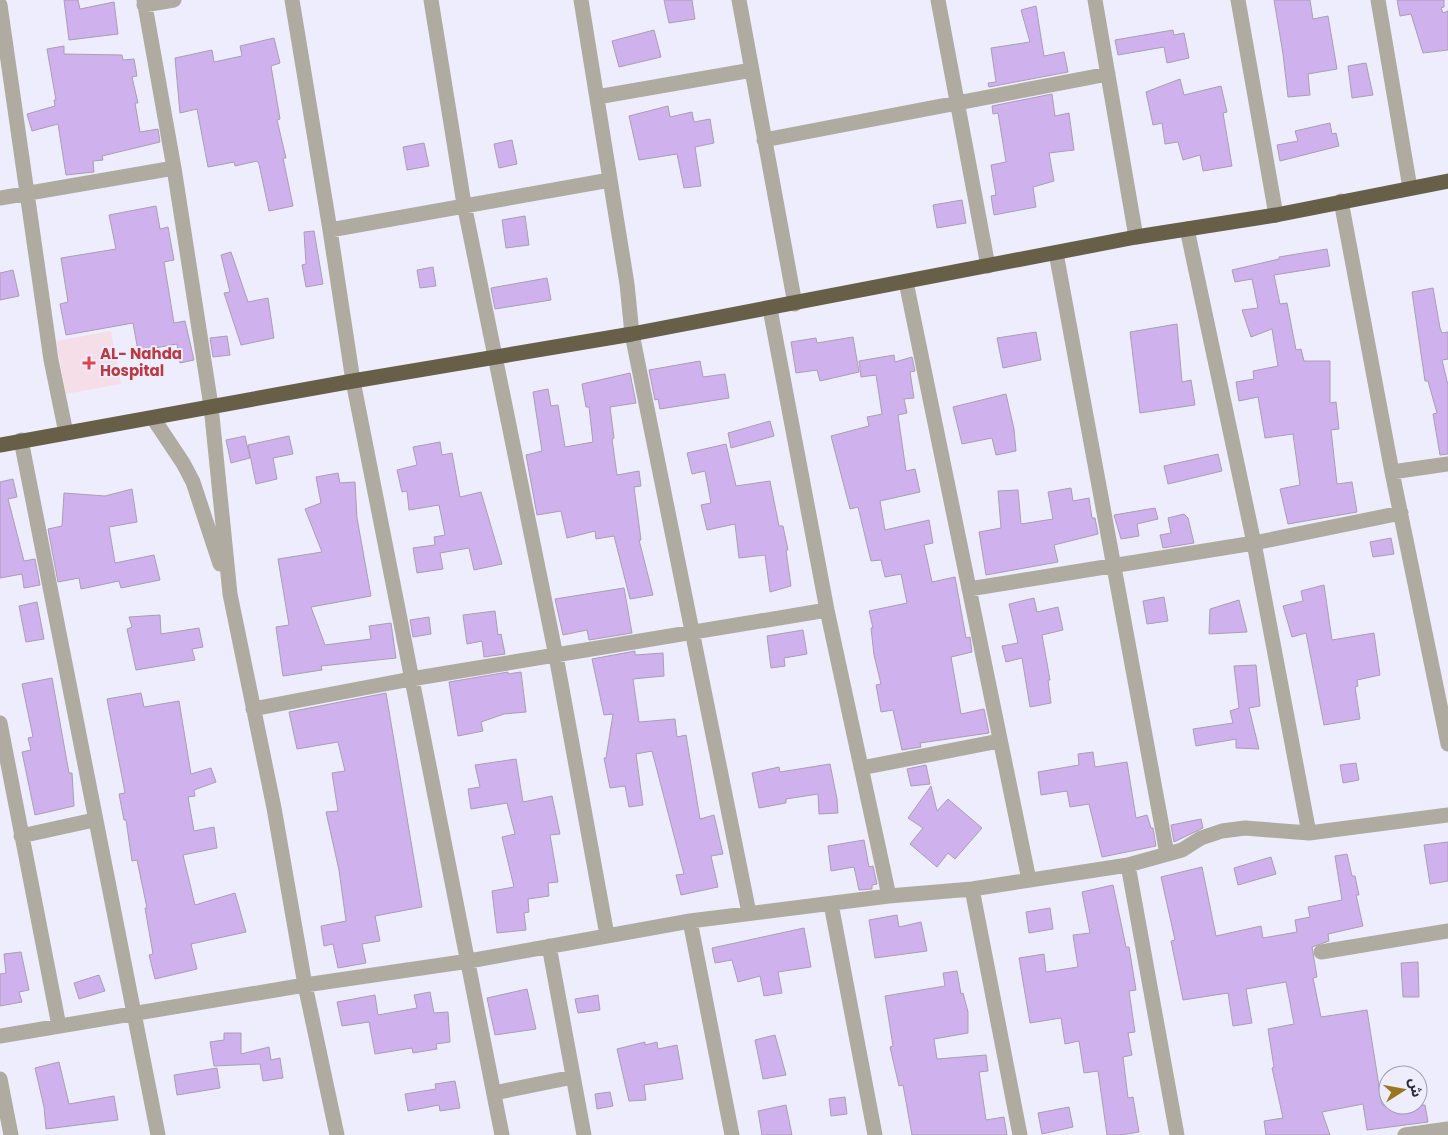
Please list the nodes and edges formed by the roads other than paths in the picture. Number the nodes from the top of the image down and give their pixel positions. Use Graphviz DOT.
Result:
graph roads {
  1 [pos="174,0"];
  2 [pos="292,0"];
  3 [pos="431,0"];
  4 [pos="581,0"];
  5 [pos="739,0"];
  6 [pos="938,0"];
  7 [pos="1098,0"];
  8 [pos="1238,0"];
  9 [pos="1378,0"];
  10 [pos="144,2"];
  11 [pos="0,5"];
  12 [pos="3,38"];
  13 [pos="752,70"];
  14 [pos="1108,74"];
  15 [pos="597,97"];
  16 [pos="957,104"];
  17 [pos="764,140"];
  18 [pos="174,168"];
  19 [pos="610,180"];
  20 [pos="1448,181"];
  21 [pos="1410,188"];
  22 [pos="27,193"];
  23 [pos="0,198"];
  24 [pos="1341,201"];
  25 [pos="464,204"];
  26 [pos="1276,214"];
  27 [pos="1187,229"];
  28 [pos="330,230"];
  29 [pos="1136,237"];
  30 [pos="1056,253"];
  31 [pos="988,266"];
  32 [pos="906,282"];
  33 [pos="795,304"];
  34 [pos="770,309"];
  35 [pos="632,334"];
  36 [pos="495,357"];
  37 [pos="353,381"];
  38 [pos="211,406"];
  39 [pos="153,418"];
  40 [pos="66,433"];
  41 [pos="21,440"];
  42 [pos="0,445"];
  43 [pos="1448,464"];
  44 [pos="1392,472"];
  45 [pos="1401,513"];
  46 [pos="1254,543"];
  47 [pos="1115,565"];
  48 [pos="970,589"];
  49 [pos="230,594"];
  50 [pos="827,610"];
  51 [pos="692,633"];
  52 [pos="556,656"];
  53 [pos="411,679"];
  54 [pos="253,709"];
  55 [pos="0,723"];
  56 [pos="999,741"];
  57 [pos="1448,744"];
  58 [pos="861,768"];
  59 [pos="1448,815"];
  60 [pos="94,820"];
  61 [pos="1309,833"];
  62 [pos="21,836"];
  63 [pos="1167,854"];
  64 [pos="1128,865"];
  65 [pos="1029,880"];
  66 [pos="972,889"];
  67 [pos="889,896"];
  68 [pos="830,904"];
  69 [pos="749,913"];
  70 [pos="690,921"];
  71 [pos="1448,931"];
  72 [pos="607,935"];
  73 [pos="549,946"];
  74 [pos="1321,952"];
  75 [pos="469,961"];
  76 [pos="305,985"];
  77 [pos="133,1014"];
  78 [pos="59,1026"];
  79 [pos="0,1036"];
  80 [pos="573,1076"];
  81 [pos="0,1080"];
  82 [pos="494,1093"];
  83 [pos="1448,1129"];
  84 [pos="11,1135"];
  85 [pos="158,1135"];
  86 [pos="337,1135"];
  87 [pos="502,1135"];
  88 [pos="584,1135"];
  89 [pos="732,1135"];
  90 [pos="875,1135"];
  91 [pos="1020,1135"];
  92 [pos="1177,1135"];
  93 [pos="1406,1135"];
  1 -- 10 [label="street"];
  2 -- 28 [label="street"];
  3 -- 25 [label="street"];
  4 -- 15 [label="street"];
  5 -- 13 [label="street"];
  6 -- 16 [label="street"];
  7 -- 14 [label="street"];
  8 -- 26 [label="street"];
  9 -- 21 [label="street"];
  10 -- 18 [label="street"];
  11 -- 12 [label="street"];
  12 -- 22 [label="street"];
  13 -- 15 [label="street"];
  13 -- 17 [label="street"];
  14 -- 16 [label="street"];
  14 -- 29 [label="street"];
  15 -- 19 [label="street"];
  16 -- 17 [label="street"];
  16 -- 31 [label="street"];
  17 -- 33 [label="street"];
  18 -- 22 [label="street"];
  18 -- 38 [label="street"];
  19 -- 25 [label="street"];
  19 -- 35 [label="street"];
  20 -- 21 [label="highway"];
  21 -- 24 [label="highway"];
  22 -- 23 [label="street"];
  22 -- 40 [label="street"];
  24 -- 26 [label="highway"];
  24 -- 44 [label="street"];
  25 -- 28 [label="street"];
  25 -- 36 [label="street"];
  26 -- 27 [label="highway"];
  27 -- 29 [label="highway"];
  27 -- 46 [label="street"];
  28 -- 37 [label="street"];
  29 -- 30 [label="highway"];
  30 -- 31 [label="highway"];
  30 -- 47 [label="street"];
  31 -- 32 [label="highway"];
  32 -- 33 [label="highway"];
  32 -- 48 [label="street"];
  33 -- 34 [label="highway"];
  34 -- 35 [label="highway"];
  34 -- 50 [label="street"];
  35 -- 36 [label="highway"];
  35 -- 51 [label="street"];
  36 -- 37 [label="highway"];
  36 -- 52 [label="street"];
  37 -- 38 [label="highway"];
  37 -- 53 [label="street"];
  38 -- 39 [label="highway"];
  38 -- 49 [label="street"];
  39 -- 40 [label="highway"];
  39 -- 49 [label="street"];
  40 -- 41 [label="highway"];
  41 -- 42 [label="highway"];
  41 -- 60 [label="street"];
  43 -- 44 [label="street"];
  44 -- 45 [label="street"];
  45 -- 46 [label="street"];
  45 -- 57 [label="street"];
  46 -- 47 [label="street"];
  46 -- 61 [label="street"];
  47 -- 48 [label="street"];
  47 -- 63 [label="street"];
  48 -- 56 [label="street"];
  49 -- 54 [label="street"];
  50 -- 51 [label="street"];
  50 -- 58 [label="street"];
  51 -- 52 [label="street"];
  51 -- 69 [label="street"];
  52 -- 53 [label="street"];
  52 -- 72 [label="street"];
  53 -- 54 [label="street"];
  53 -- 75 [label="street"];
  54 -- 76 [label="street"];
  55 -- 62 [label="street"];
  56 -- 58 [label="street"];
  56 -- 65 [label="street"];
  58 -- 67 [label="street"];
  59 -- 61 [label="street"];
  60 -- 62 [label="street"];
  60 -- 77 [label="street"];
  61 -- 63 [label="street"];
  62 -- 78 [label="street"];
  63 -- 64 [label="street"];
  64 -- 65 [label="street"];
  64 -- 92 [label="street"];
  65 -- 66 [label="street"];
  66 -- 67 [label="street"];
  66 -- 91 [label="street"];
  67 -- 68 [label="street"];
  68 -- 69 [label="street"];
  68 -- 90 [label="street"];
  69 -- 70 [label="street"];
  70 -- 72 [label="street"];
  70 -- 89 [label="street"];
  71 -- 74 [label="street"];
  72 -- 73 [label="street"];
  73 -- 75 [label="street"];
  73 -- 80 [label="street"];
  75 -- 76 [label="street"];
  75 -- 82 [label="street"];
  76 -- 77 [label="street"];
  76 -- 86 [label="street"];
  77 -- 78 [label="street"];
  77 -- 85 [label="street"];
  78 -- 79 [label="street"];
  80 -- 82 [label="street"];
  80 -- 88 [label="street"];
  81 -- 84 [label="street"];
  82 -- 87 [label="street"];
  83 -- 93 [label="street"];
}
